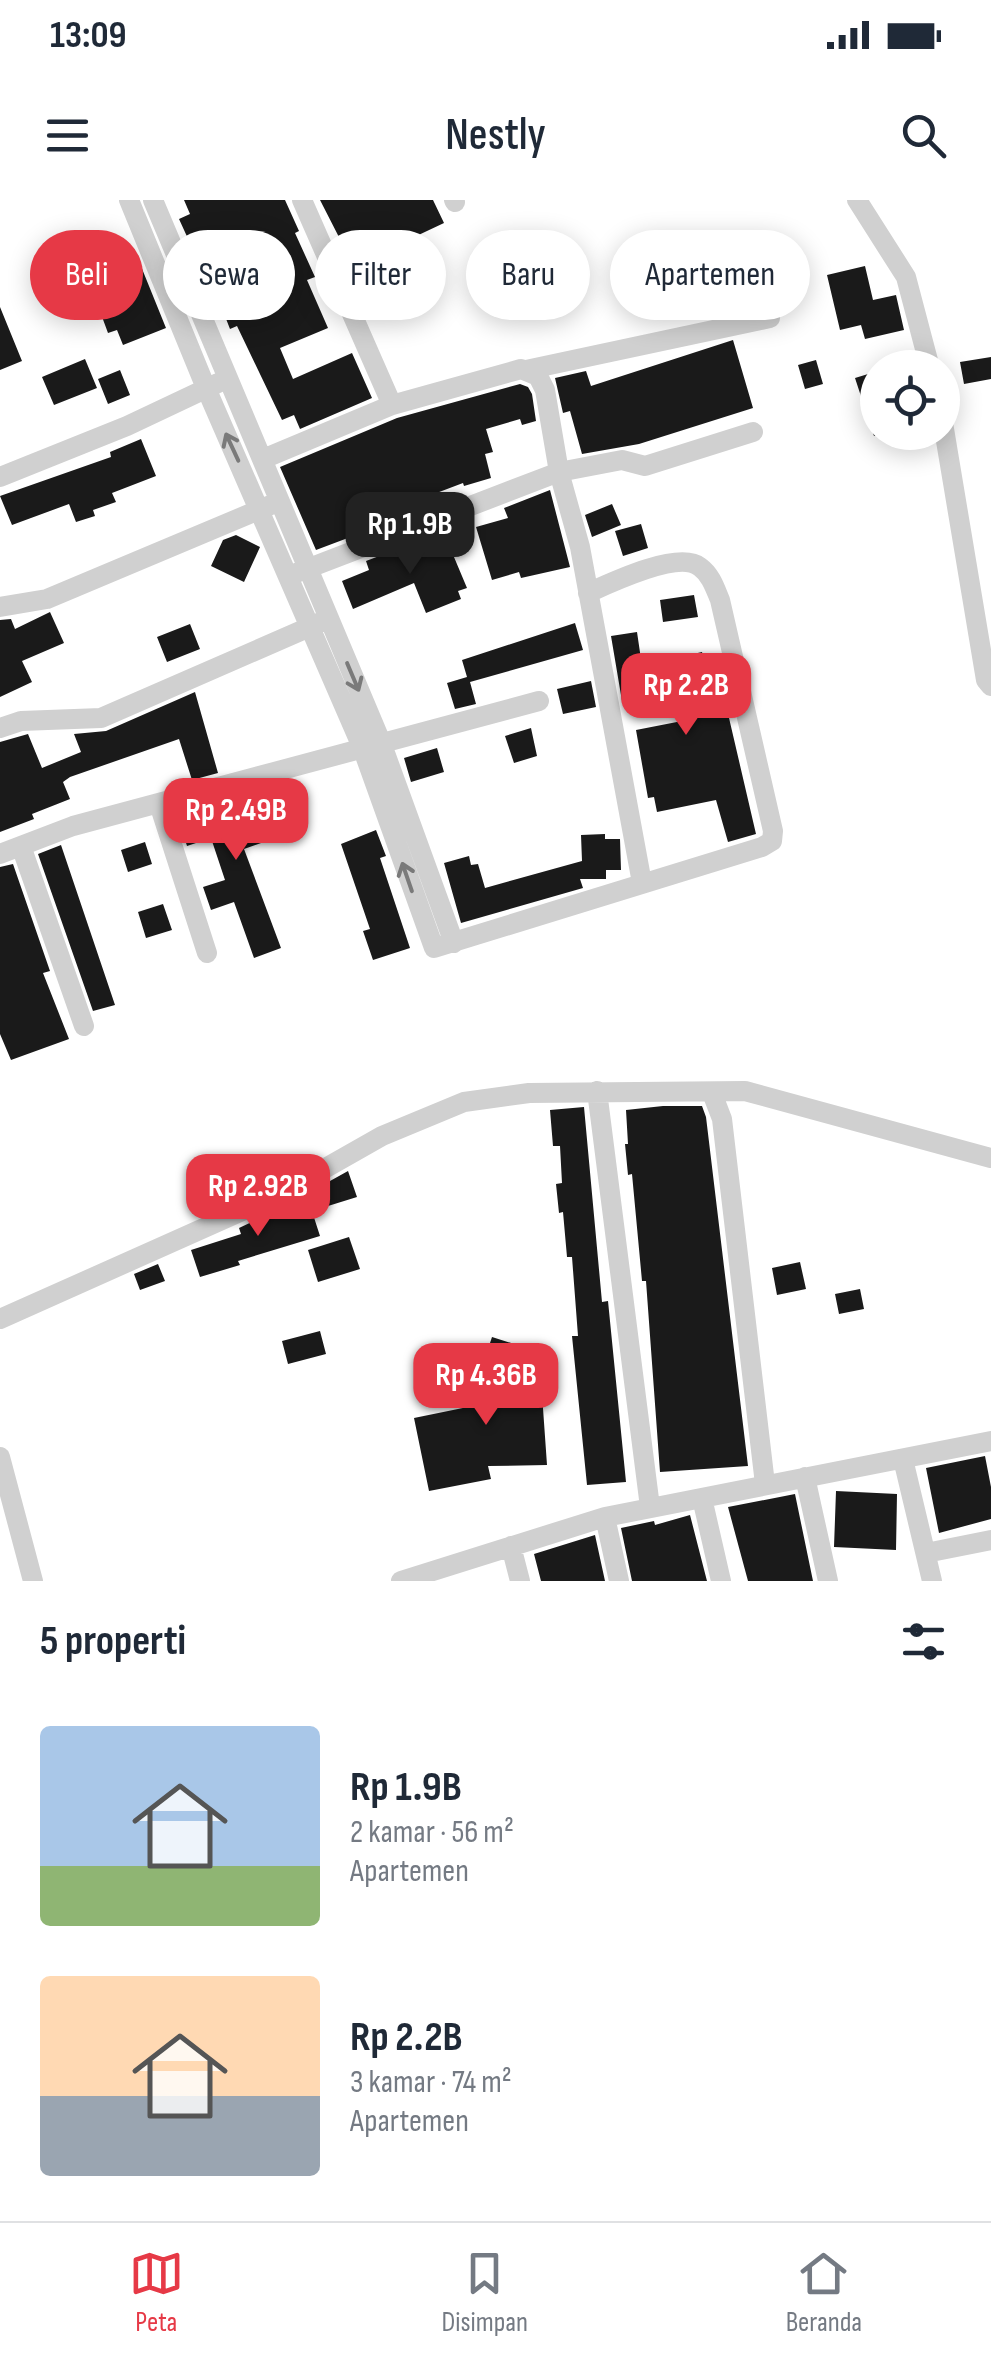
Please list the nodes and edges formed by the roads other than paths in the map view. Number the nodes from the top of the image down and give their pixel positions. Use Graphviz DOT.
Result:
graph roads {
  1 [pos="129,200"];
  2 [pos="152,200"];
  3 [pos="302,200"];
  4 [pos="857,200"];
  5 [pos="761,320"];
  6 [pos="925,350"];
  7 [pos="526,370"];
  8 [pos="227,379"];
  9 [pos="206,388"];
  10 [pos="392,405"];
  11 [pos="753,432"];
  12 [pos="948,450"];
  13 [pos="263,459"];
  14 [pos="559,472"];
  15 [pos="0,477"];
  16 [pos="270,506"];
  17 [pos="299,572"];
  18 [pos="588,593"];
  19 [pos="0,608"];
  20 [pos="320,622"];
  21 [pos="991,686"];
  22 [pos="539,700"];
  23 [pos="0,728"];
  24 [pos="371,744"];
  25 [pos="159,804"];
  26 [pos="21,846"];
  27 [pos="0,854"];
  28 [pos="642,883"];
  29 [pos="206,953"];
  30 [pos="84,1026"];
  31 [pos="598,1091"];
  32 [pos="712,1093"];
  33 [pos="991,1158"];
  34 [pos="2,1313"];
  35 [pos="991,1441"];
  36 [pos="0,1457"];
  37 [pos="903,1459"];
  38 [pos="805,1477"];
  39 [pos="765,1484"];
  40 [pos="702,1498"];
  41 [pos="650,1507"];
  42 [pos="605,1518"];
  43 [pos="991,1540"];
  44 [pos="510,1546"];
  45 [pos="926,1553"];
  46 [pos="34,1581"];
  47 [pos="400,1581"];
  48 [pos="520,1581"];
  49 [pos="619,1581"];
  50 [pos="721,1581"];
  51 [pos="828,1581"];
  52 [pos="932,1581"];
  1 -- 9 [label="street"];
  2 -- 8 [label="street"];
  3 -- 10 [label="street"];
  4 -- 6 [label="street"];
  5 -- 7 [label="street"];
  7 -- 10 [label="street"];
  7 -- 14 [label="street"];
  8 -- 9 [label="street"];
  8 -- 13 [label="street"];
  9 -- 15 [label="street"];
  16 -- 9 [label="street, one-way"];
  10 -- 13 [label="street"];
  11 -- 14 [label="street"];
  12 -- 21 [label="street"];
  13 -- 16 [label="street"];
  14 -- 17 [label="street"];
  14 -- 18 [label="street"];
  16 -- 17 [label="street"];
  16 -- 19 [label="street"];
  17 -- 20 [label="street"];
  18 -- 28 [label="street"];
  18 -- 28 [label="street"];
  20 -- 23 [label="street"];
  20 -- 24 [label="street"];
  22 -- 24 [label="street"];
  24 -- 25 [label="street"];
  24 -- 28 [label="street"];
  25 -- 26 [label="street"];
  25 -- 29 [label="street"];
  26 -- 27 [label="street"];
  26 -- 30 [label="street"];
  31 -- 32 [label="street"];
  31 -- 34 [label="street"];
  31 -- 41 [label="street"];
  32 -- 33 [label="street"];
  32 -- 39 [label="street"];
  35 -- 37 [label="street"];
  36 -- 46 [label="street"];
  37 -- 38 [label="street"];
  37 -- 45 [label="street"];
  38 -- 39 [label="street"];
  38 -- 51 [label="street"];
  39 -- 40 [label="street"];
  40 -- 41 [label="street"];
  40 -- 50 [label="street"];
  41 -- 42 [label="street"];
  42 -- 44 [label="street"];
  42 -- 49 [label="street"];
  43 -- 45 [label="street"];
  44 -- 47 [label="street"];
  44 -- 48 [label="street"];
  45 -- 52 [label="street"];
}
